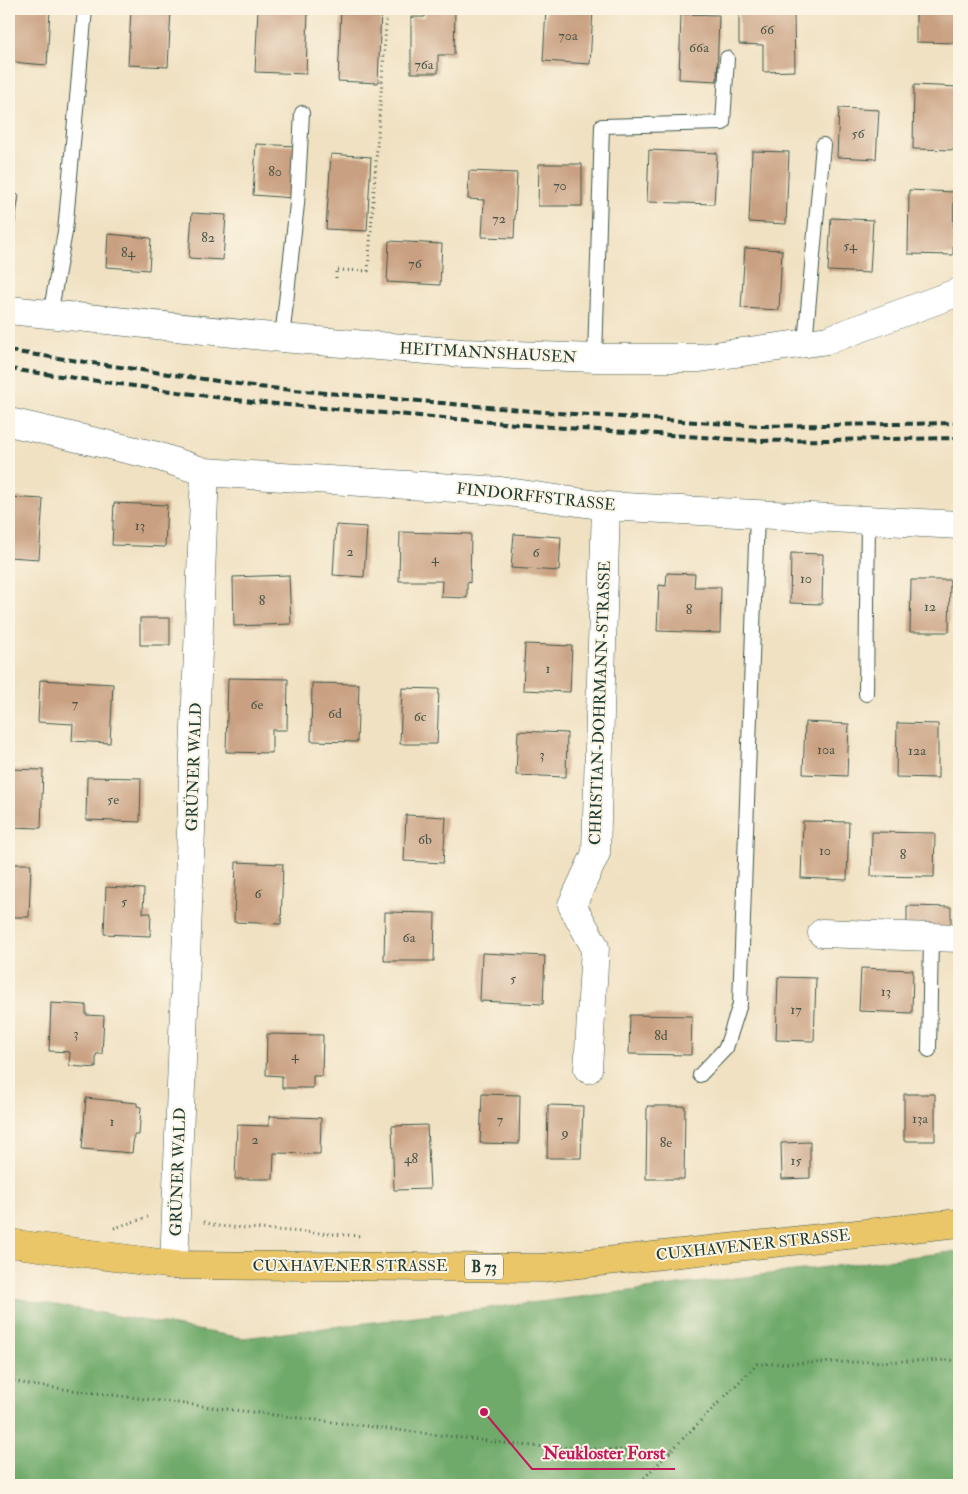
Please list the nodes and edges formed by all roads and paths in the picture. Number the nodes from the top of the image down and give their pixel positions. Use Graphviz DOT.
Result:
graph roads {
  1 [pos="85,9"];
  2 [pos="387,11"];
  3 [pos="727,58"];
  4 [pos="302,113"];
  5 [pos="823,145"];
  6 [pos="336,278"];
  7 [pos="959,292"];
  8 [pos="9,310"];
  9 [pos="50,315"];
  10 [pos="282,338"];
  11 [pos="805,343"];
  12 [pos="595,358"];
  13 [pos="9,422"];
  14 [pos="205,472"];
  15 [pos="606,506"];
  16 [pos="757,514"];
  17 [pos="868,520"];
  18 [pos="959,525"];
  19 [pos="866,694"];
  20 [pos="822,933"];
  21 [pos="931,937"];
  22 [pos="959,938"];
  23 [pos="929,1050"];
  24 [pos="588,1069"];
  25 [pos="700,1075"];
  26 [pos="176,1217"];
  27 [pos="959,1222"];
  28 [pos="112,1228"];
  29 [pos="370,1237"];
  30 [pos="9,1243"];
  31 [pos="174,1265"];
  32 [pos="959,1360"];
  33 [pos="9,1380"];
  34 [pos="671,1452"];
  35 [pos="637,1485"];
  1 -- 9 [label="lane"];
  2 -- 6 [label="path"];
  3 -- 12 [label="lane"];
  4 -- 10 [label="lane"];
  5 -- 11 [label="lane"];
  7 -- 11 [label="street, HEITMANNSHAUSEN"];
  8 -- 9 [label="street, HEITMANNSHAUSEN"];
  9 -- 10 [label="street, HEITMANNSHAUSEN"];
  10 -- 12 [label="street, HEITMANNSHAUSEN"];
  11 -- 12 [label="street, HEITMANNSHAUSEN"];
  13 -- 14 [label="street"];
  14 -- 15 [label="street, FINDORFFSTRASSE"];
  14 -- 26 [label="street, GRÜNER WALD"];
  15 -- 16 [label="street, FINDORFFSTRASSE"];
  15 -- 24 [label="street, CHRISTIAN-DOHRMANN-STRASSE"];
  16 -- 17 [label="street, FINDORFFSTRASSE"];
  16 -- 25 [label="lane"];
  17 -- 18 [label="street, FINDORFFSTRASSE"];
  17 -- 19 [label="lane"];
  20 -- 21 [label="street"];
  21 -- 22 [label="street"];
  21 -- 23 [label="lane"];
  26 -- 28 [label="path"];
  26 -- 29 [label="path"];
  26 -- 31 [label="street, GRÜNER WALD"];
  27 -- 31 [label="main road, CUXHAVENER STRASSE / B 73"];
  30 -- 31 [label="main road, CUXHAVENER STRASSE / B 73"];
  32 -- 34 [label="path"];
  33 -- 34 [label="path"];
  34 -- 35 [label="path"];
}
